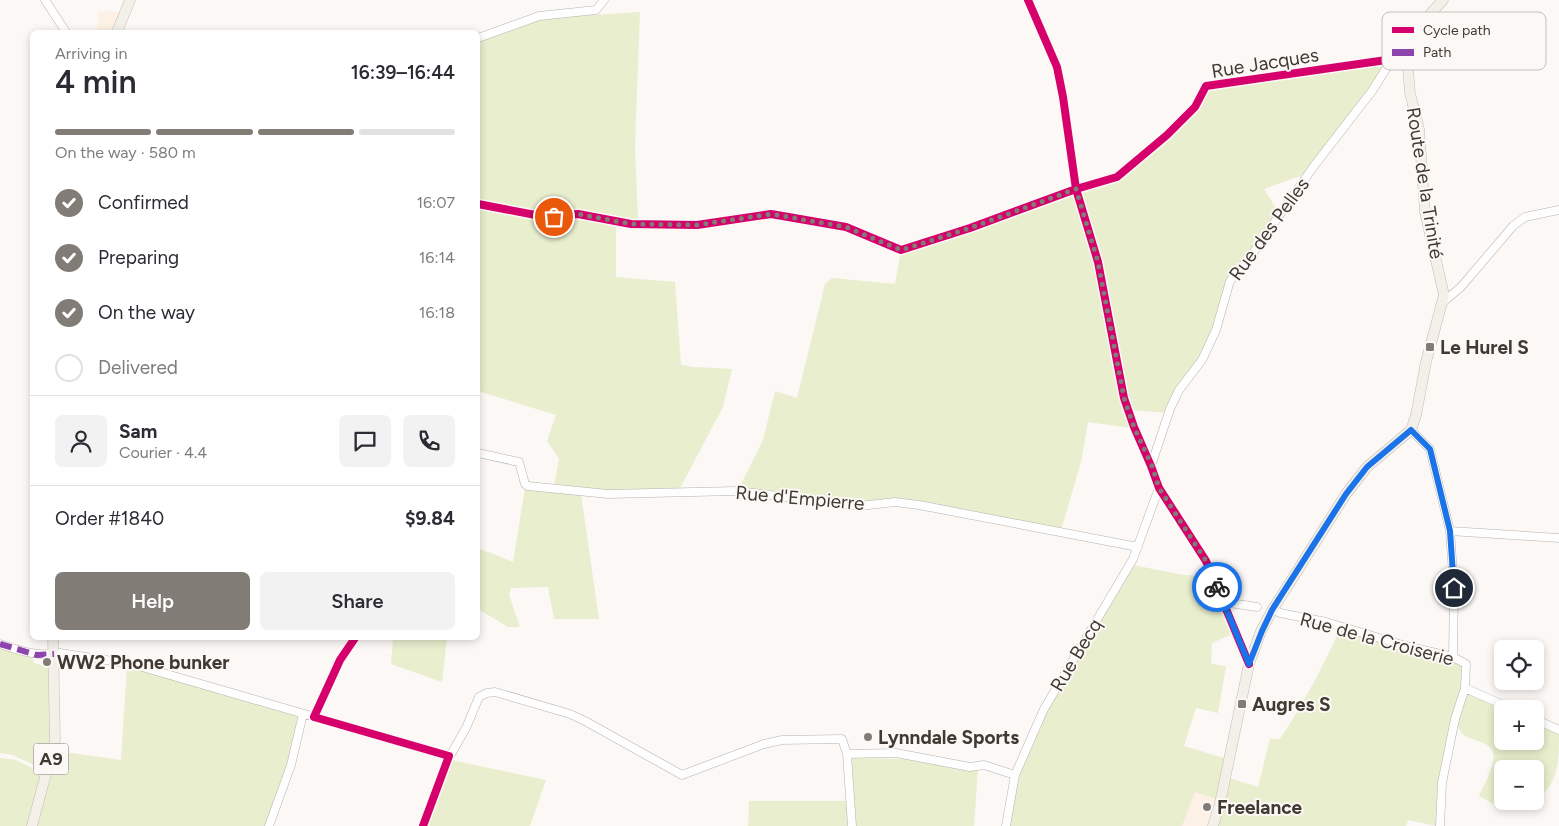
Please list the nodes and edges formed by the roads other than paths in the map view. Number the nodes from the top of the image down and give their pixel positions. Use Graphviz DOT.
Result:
graph roads {
  1 [pos="45,0"];
  2 [pos="130,0"];
  3 [pos="604,0"];
  4 [pos="1028,0"];
  5 [pos="1443,0"];
  6 [pos="1432,12"];
  7 [pos="65,30"];
  8 [pos="118,30"];
  9 [pos="480,37"];
  10 [pos="1382,61"];
  11 [pos="1385,70"];
  12 [pos="1408,70"];
  13 [pos="1076,189"];
  14 [pos="480,204"];
  15 [pos="1559,210"];
  16 [pos="1442,303"];
  17 [pos="1411,430"];
  18 [pos="480,454"];
  19 [pos="1152,466"];
  20 [pos="1159,488"];
  21 [pos="1450,531"];
  22 [pos="1559,538"];
  23 [pos="1138,547"];
  24 [pos="1223,602"];
  25 [pos="1256,607"];
  26 [pos="1273,609"];
  27 [pos="53,640"];
  28 [pos="354,640"];
  29 [pos="0,644"];
  30 [pos="54,654"];
  31 [pos="1453,657"];
  32 [pos="1249,664"];
  33 [pos="1465,688"];
  34 [pos="1494,701"];
  35 [pos="303,714"];
  36 [pos="314,717"];
  37 [pos="1544,723"];
  38 [pos="1559,730"];
  39 [pos="848,754"];
  40 [pos="450,756"];
  41 [pos="1016,775"];
  42 [pos="32,826"];
  43 [pos="269,826"];
  44 [pos="423,826"];
  45 [pos="852,826"];
  46 [pos="1006,826"];
  47 [pos="1213,826"];
  48 [pos="1440,826"];
  1 -- 7 [label="street"];
  2 -- 8 [label="main road"];
  3 -- 9 [label="street"];
  4 -- 13 [label="street"];
  5 -- 6 [label="main road, Route de la Trinité"];
  10 -- 13 [label="street, Rue Jacques"];
  11 -- 19 [label="street, Rue des Pelles"];
  12 -- 16 [label="main road, Route de la Trinité"];
  13 -- 14 [label="street"];
  13 -- 19 [label="street"];
  15 -- 16 [label="street"];
  16 -- 17 [label="main road, Route de la Trinité"];
  17 -- 21 [label="street"];
  17 -- 26 [label="main road"];
  18 -- 23 [label="street, Rue d'Empierre"];
  19 -- 20 [label="street"];
  20 -- 23 [label="street, Rue Becq"];
  20 -- 24 [label="street"];
  21 -- 22 [label="street"];
  21 -- 31 [label="street"];
  23 -- 41 [label="street, Rue Becq"];
  24 -- 25 [label="street"];
  24 -- 32 [label="street"];
  26 -- 31 [label="street, Rue de la Croiserie"];
  26 -- 32 [label="main road"];
  27 -- 30 [label="main road, A9"];
  28 -- 36 [label="street"];
  29 -- 30 [label="street"];
  30 -- 35 [label="street"];
  30 -- 42 [label="main road, A9"];
  31 -- 33 [label="street, Rue de la Croiserie"];
  32 -- 47 [label="main road"];
  33 -- 34 [label="street"];
  33 -- 48 [label="street, Rue de la Croiserie"];
  35 -- 36 [label="street"];
  35 -- 43 [label="street"];
  36 -- 40 [label="street"];
  37 -- 38 [label="street"];
  39 -- 40 [label="street"];
  39 -- 41 [label="street"];
  39 -- 45 [label="street"];
  40 -- 44 [label="street"];
  41 -- 46 [label="street, Rue Becq"];
}
